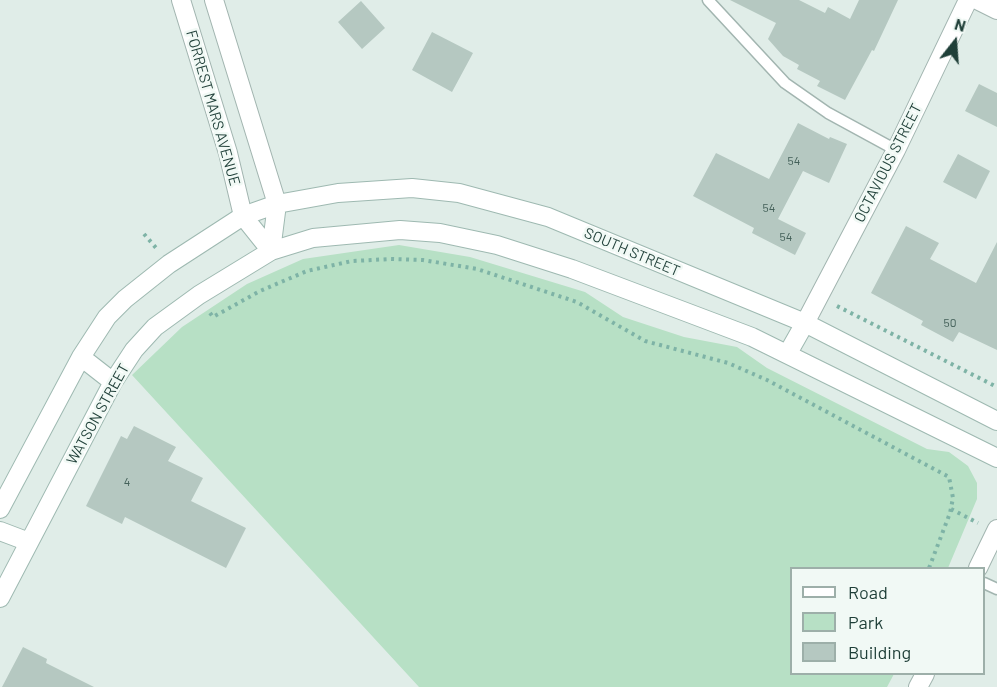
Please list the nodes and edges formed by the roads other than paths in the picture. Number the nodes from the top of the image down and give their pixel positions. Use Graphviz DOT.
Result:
graph roads {
  1 [pos="182,0"];
  2 [pos="214,0"];
  3 [pos="708,0"];
  4 [pos="968,0"];
  5 [pos="977,0"];
  6 [pos="997,10"];
  7 [pos="896,150"];
  8 [pos="277,204"];
  9 [pos="243,216"];
  10 [pos="271,250"];
  11 [pos="805,323"];
  12 [pos="788,353"];
  13 [pos="81,357"];
  14 [pos="113,382"];
  15 [pos="997,421"];
  16 [pos="997,458"];
  17 [pos="0,509"];
  18 [pos="0,531"];
  19 [pos="997,531"];
  20 [pos="29,542"];
  21 [pos="979,567"];
  22 [pos="0,598"];
  1 -- 9 [label="street, FORREST MARS AVENUE"];
  2 -- 8 [label="street"];
  3 -- 7 [label="lane"];
  4 -- 7 [label="street, OCTAVIOUS STREET"];
  5 -- 6 [label="street"];
  7 -- 11 [label="street, OCTAVIOUS STREET"];
  8 -- 9 [label="street, SOUTH STREET"];
  8 -- 10 [label="street"];
  8 -- 11 [label="street, SOUTH STREET"];
  9 -- 10 [label="street"];
  9 -- 13 [label="street"];
  10 -- 12 [label="street"];
  10 -- 14 [label="street, WATSON STREET"];
  11 -- 12 [label="street, OCTAVIOUS STREET"];
  11 -- 15 [label="street, SOUTH STREET"];
  12 -- 16 [label="street"];
  13 -- 14 [label="street"];
  13 -- 17 [label="street"];
  14 -- 20 [label="street, WATSON STREET"];
  18 -- 20 [label="street"];
  19 -- 21 [label="street"];
  20 -- 22 [label="street, WATSON STREET"];
}
